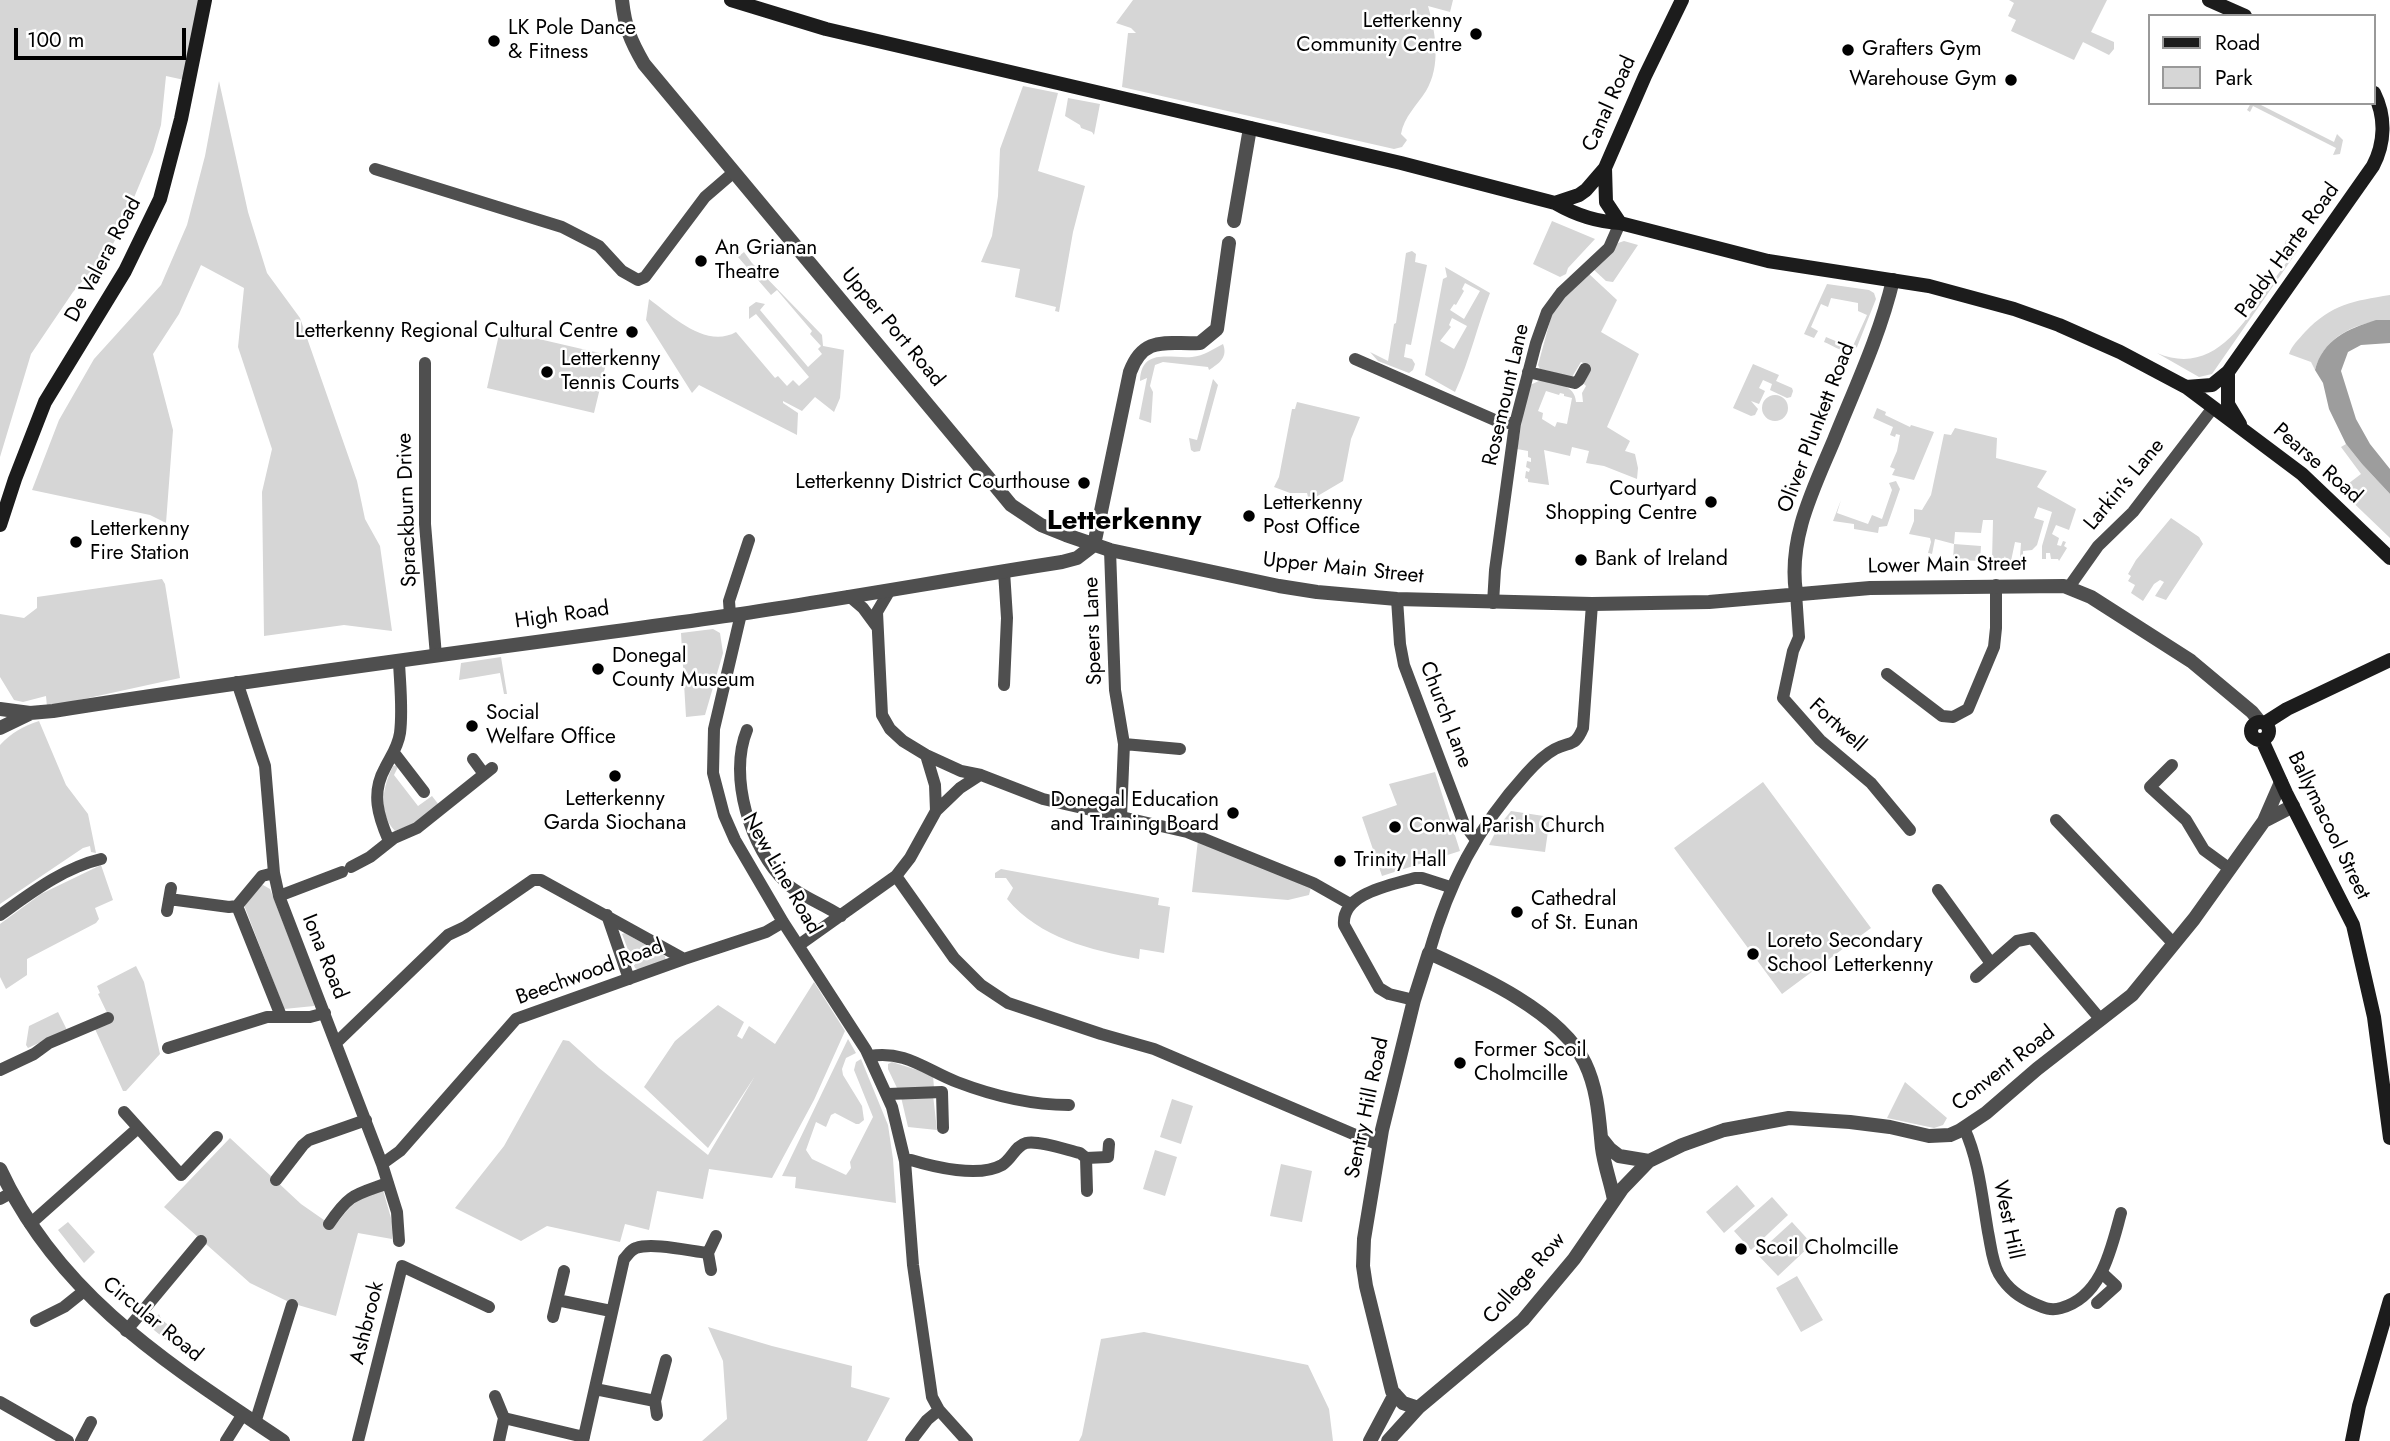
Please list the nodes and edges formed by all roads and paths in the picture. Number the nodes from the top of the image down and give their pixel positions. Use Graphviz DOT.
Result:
graph roads {
  1 [pos="205,0"];
  2 [pos="622,0"];
  3 [pos="731,0"];
  4 [pos="1682,0"];
  5 [pos="2209,0"];
  6 [pos="2240,14"];
  7 [pos="2376,99"];
  8 [pos="1250,128"];
  9 [pos="1605,168"];
  10 [pos="375,169"];
  11 [pos="734,172"];
  12 [pos="1555,203"];
  13 [pos="1234,220"];
  14 [pos="1620,223"];
  15 [pos="1229,243"];
  16 [pos="1893,280"];
  17 [pos="1355,359"];
  18 [pos="425,363"];
  19 [pos="1585,369"];
  20 [pos="1528,372"];
  21 [pos="2228,373"];
  22 [pos="2186,387"];
  23 [pos="2212,409"];
  24 [pos="1515,424"];
  25 [pos="2244,429"];
  26 [pos="0,524"];
  27 [pos="749,540"];
  28 [pos="1094,545"];
  29 [pos="1110,550"];
  30 [pos="2390,558"];
  31 [pos="1004,571"];
  32 [pos="1996,585"];
  33 [pos="2069,587"];
  34 [pos="890,590"];
  35 [pos="1796,593"];
  36 [pos="849,596"];
  37 [pos="1397,599"];
  38 [pos="1493,603"];
  39 [pos="1592,604"];
  40 [pos="736,615"];
  41 [pos="877,627"];
  42 [pos="436,656"];
  43 [pos="2390,660"];
  44 [pos="398,662"];
  45 [pos="1887,674"];
  46 [pos="237,682"];
  47 [pos="1004,685"];
  48 [pos="0,709"];
  49 [pos="30,713"];
  50 [pos="2263,722"];
  51 [pos="0,728"];
  52 [pos="747,730"];
  53 [pos="1124,744"];
  54 [pos="1180,749"];
  55 [pos="394,753"];
  56 [pos="926,755"];
  57 [pos="473,759"];
  58 [pos="2172,765"];
  59 [pos="980,775"];
  60 [pos="2281,782"];
  61 [pos="424,792"];
  62 [pos="2293,806"];
  63 [pos="936,811"];
  64 [pos="1121,817"];
  65 [pos="2056,820"];
  66 [pos="2264,821"];
  67 [pos="1910,830"];
  68 [pos="1476,840"];
  69 [pos="389,841"];
  70 [pos="101,859"];
  71 [pos="2230,869"];
  72 [pos="274,873"];
  73 [pos="896,876"];
  74 [pos="1450,887"];
  75 [pos="1938,890"];
  76 [pos="279,896"];
  77 [pos="169,900"];
  78 [pos="1350,904"];
  79 [pos="237,906"];
  80 [pos="0,915"];
  81 [pos="607,915"];
  82 [pos="841,916"];
  83 [pos="783,922"];
  84 [pos="2174,944"];
  85 [pos="799,945"];
  86 [pos="1429,953"];
  87 [pos="684,959"];
  88 [pos="1990,962"];
  89 [pos="1976,977"];
  90 [pos="629,979"];
  91 [pos="1414,1000"];
  92 [pos="325,1013"];
  93 [pos="281,1016"];
  94 [pos="108,1018"];
  95 [pos="2101,1020"];
  96 [pos="337,1042"];
  97 [pos="168,1048"];
  98 [pos="870,1056"];
  99 [pos="0,1070"];
  100 [pos="888,1094"];
  101 [pos="1069,1105"];
  102 [pos="124,1112"];
  103 [pos="366,1120"];
  104 [pos="138,1128"];
  105 [pos="943,1128"];
  106 [pos="1965,1128"];
  107 [pos="217,1138"];
  108 [pos="2390,1138"];
  109 [pos="1602,1139"];
  110 [pos="1109,1144"];
  111 [pos="1379,1145"];
  112 [pos="1086,1158"];
  113 [pos="905,1161"];
  114 [pos="1649,1161"];
  115 [pos="382,1164"];
  116 [pos="0,1169"];
  117 [pos="276,1180"];
  118 [pos="388,1184"];
  119 [pos="1087,1191"];
  120 [pos="6,1196"];
  121 [pos="1614,1200"];
  122 [pos="2121,1213"];
  123 [pos="30,1224"];
  124 [pos="329,1224"];
  125 [pos="716,1236"];
  126 [pos="201,1241"];
  127 [pos="399,1241"];
  128 [pos="708,1253"];
  129 [pos="711,1270"];
  130 [pos="564,1271"];
  131 [pos="2102,1273"];
  132 [pos="84,1292"];
  133 [pos="558,1300"];
  134 [pos="2390,1300"];
  135 [pos="2096,1303"];
  136 [pos="292,1305"];
  137 [pos="489,1307"];
  138 [pos="611,1311"];
  139 [pos="553,1317"];
  140 [pos="36,1321"];
  141 [pos="126,1331"];
  142 [pos="666,1360"];
  143 [pos="595,1389"];
  144 [pos="1395,1394"];
  145 [pos="495,1396"];
  146 [pos="656,1401"];
  147 [pos="0,1402"];
  148 [pos="1418,1408"];
  149 [pos="939,1410"];
  150 [pos="657,1415"];
  151 [pos="249,1418"];
  152 [pos="504,1418"];
  153 [pos="92,1422"];
  154 [pos="46,1435"];
  155 [pos="583,1439"];
  156 [pos="68,1441"];
  157 [pos="82,1441"];
  158 [pos="226,1441"];
  159 [pos="283,1441"];
  160 [pos="358,1441"];
  161 [pos="499,1441"];
  162 [pos="912,1441"];
  163 [pos="967,1441"];
  164 [pos="1370,1441"];
  165 [pos="1388,1441"];
  166 [pos="2352,1441"];
  1 -- 26 [label="main road, De Valera Road"];
  2 -- 11 [label="street, Upper Port Road"];
  3 -- 8 [label="main road, Pearse Road"];
  4 -- 9 [label="main road, Canal Road"];
  5 -- 6 [label="main road"];
  7 -- 21 [label="main road, Paddy Harte Road"];
  8 -- 12 [label="main road, Pearse Road"];
  8 -- 13 [label="street"];
  9 -- 12 [label="main road, Canal Road"];
  9 -- 14 [label="main road"];
  10 -- 11 [label="street"];
  11 -- 28 [label="street, Upper Port Road"];
  12 -- 14 [label="main road, Pearse Road"];
  14 -- 16 [label="main road, Pearse Road"];
  14 -- 20 [label="street, Rosemount Lane"];
  15 -- 28 [label="street"];
  16 -- 22 [label="main road, Pearse Road"];
  16 -- 35 [label="street, Oliver Plunkett Road"];
  17 -- 24 [label="street"];
  18 -- 42 [label="street, Sprackburn Drive"];
  19 -- 20 [label="street"];
  20 -- 24 [label="street, Rosemount Lane"];
  21 -- 22 [label="main road"];
  21 -- 25 [label="main road"];
  22 -- 23 [label="main road, Pearse Road"];
  23 -- 25 [label="main road, Pearse Road"];
  23 -- 33 [label="street, Larkin's Lane"];
  24 -- 38 [label="street, Rosemount Lane"];
  25 -- 30 [label="main road, Pearse Road"];
  27 -- 40 [label="street, New Line Road"];
  28 -- 29 [label="street, Upper Main Street"];
  28 -- 31 [label="street, High Road"];
  29 -- 37 [label="street, Upper Main Street"];
  29 -- 53 [label="street, Speers Lane"];
  31 -- 34 [label="street, High Road"];
  31 -- 47 [label="street"];
  32 -- 33 [label="street, Lower Main Street"];
  32 -- 35 [label="street, Lower Main Street"];
  32 -- 45 [label="street"];
  33 -- 50 [label="street, Lower Main Street"];
  34 -- 36 [label="street, High Road"];
  34 -- 41 [label="street"];
  35 -- 39 [label="street, Lower Main Street"];
  35 -- 67 [label="street, Fortwell"];
  36 -- 40 [label="street, High Road"];
  36 -- 41 [label="street"];
  37 -- 38 [label="street, Upper Main Street"];
  37 -- 68 [label="street, Church Lane"];
  38 -- 39 [label="street, Upper Main Street"];
  39 -- 68 [label="street, Sentry Hill Road"];
  40 -- 42 [label="street, High Road"];
  40 -- 83 [label="street, New Line Road"];
  41 -- 56 [label="street"];
  42 -- 44 [label="street, High Road"];
  43 -- 50 [label="main road"];
  44 -- 46 [label="street, High Road"];
  44 -- 55 [label="street"];
  46 -- 49 [label="street, High Road"];
  46 -- 72 [label="street, Iona Road"];
  48 -- 49 [label="street"];
  49 -- 51 [label="street"];
  50 -- 60 [label="main road, Ballymacool Street"];
  52 -- 82 [label="street"];
  53 -- 54 [label="street"];
  53 -- 64 [label="street, Speers Lane"];
  55 -- 61 [label="street"];
  55 -- 69 [label="street"];
  56 -- 59 [label="street"];
  56 -- 63 [label="street"];
  57 -- 69 [label="street"];
  58 -- 71 [label="street"];
  59 -- 63 [label="street"];
  59 -- 64 [label="street"];
  60 -- 62 [label="main road, Ballymacool Street"];
  60 -- 66 [label="street, Convent Road"];
  62 -- 66 [label="street"];
  62 -- 108 [label="main road, Ballymacool Street"];
  63 -- 73 [label="street"];
  64 -- 78 [label="street"];
  65 -- 84 [label="street"];
  66 -- 71 [label="street, Convent Road"];
  68 -- 74 [label="street, Sentry Hill Road"];
  69 -- 76 [label="street"];
  70 -- 80 [label="street"];
  71 -- 84 [label="street, Convent Road"];
  72 -- 76 [label="street, Iona Road"];
  72 -- 79 [label="street"];
  73 -- 82 [label="street"];
  73 -- 111 [label="street"];
  74 -- 78 [label="street"];
  74 -- 86 [label="street, Sentry Hill Road"];
  75 -- 88 [label="street"];
  76 -- 92 [label="street, Iona Road"];
  77 -- 79 [label="street"];
  78 -- 91 [label="street"];
  79 -- 93 [label="street"];
  81 -- 87 [label="street"];
  81 -- 90 [label="street"];
  81 -- 96 [label="street"];
  82 -- 85 [label="street"];
  83 -- 85 [label="street, New Line Road"];
  83 -- 87 [label="street, Beechwood Road"];
  84 -- 95 [label="street, Convent Road"];
  85 -- 98 [label="street, New Line Road"];
  86 -- 91 [label="street, Sentry Hill Road"];
  86 -- 109 [label="street"];
  87 -- 90 [label="street, Beechwood Road"];
  88 -- 89 [label="street"];
  88 -- 95 [label="street"];
  90 -- 115 [label="street, Beechwood Road"];
  91 -- 111 [label="street, Sentry Hill Road"];
  92 -- 93 [label="street"];
  92 -- 96 [label="street, Iona Road"];
  93 -- 97 [label="street"];
  94 -- 99 [label="street"];
  95 -- 106 [label="street, Convent Road"];
  96 -- 103 [label="street, Iona Road"];
  98 -- 100 [label="street, New Line Road"];
  98 -- 101 [label="street"];
  100 -- 105 [label="street"];
  100 -- 113 [label="street, New Line Road"];
  102 -- 104 [label="street"];
  103 -- 115 [label="street, Iona Road"];
  103 -- 117 [label="street"];
  104 -- 107 [label="street"];
  104 -- 123 [label="street"];
  106 -- 114 [label="street, Convent Road"];
  106 -- 131 [label="street, West Hill"];
  109 -- 114 [label="street"];
  109 -- 121 [label="street"];
  110 -- 112 [label="street"];
  111 -- 144 [label="street, Sentry Hill Road"];
  112 -- 113 [label="street"];
  112 -- 119 [label="street"];
  113 -- 149 [label="street, New Line Road"];
  114 -- 121 [label="street, College Row"];
  115 -- 118 [label="street, Iona Road"];
  116 -- 120 [label="street, Circular Road"];
  118 -- 124 [label="street"];
  118 -- 127 [label="street, Iona Road"];
  120 -- 123 [label="street, Circular Road"];
  121 -- 148 [label="street, College Row"];
  122 -- 131 [label="street, West Hill"];
  123 -- 132 [label="street, Circular Road"];
  125 -- 128 [label="street"];
  126 -- 141 [label="street"];
  128 -- 129 [label="street"];
  128 -- 138 [label="street"];
  130 -- 133 [label="street"];
  131 -- 135 [label="street, West Hill"];
  132 -- 140 [label="street"];
  132 -- 141 [label="street, Circular Road"];
  133 -- 138 [label="street"];
  133 -- 139 [label="street"];
  134 -- 166 [label="main road"];
  136 -- 151 [label="street"];
  137 -- 160 [label="street, Ashbrook"];
  138 -- 143 [label="street"];
  141 -- 151 [label="street, Circular Road"];
  142 -- 146 [label="street"];
  143 -- 146 [label="street"];
  143 -- 155 [label="street"];
  144 -- 148 [label="street"];
  144 -- 164 [label="street"];
  145 -- 152 [label="street"];
  146 -- 150 [label="street"];
  147 -- 154 [label="street"];
  148 -- 165 [label="street, College Row"];
  149 -- 162 [label="street"];
  149 -- 163 [label="street, New Line Road"];
  151 -- 158 [label="street"];
  151 -- 159 [label="street, Circular Road"];
  152 -- 155 [label="street"];
  152 -- 161 [label="street"];
  153 -- 157 [label="street"];
  154 -- 156 [label="street"];
}
